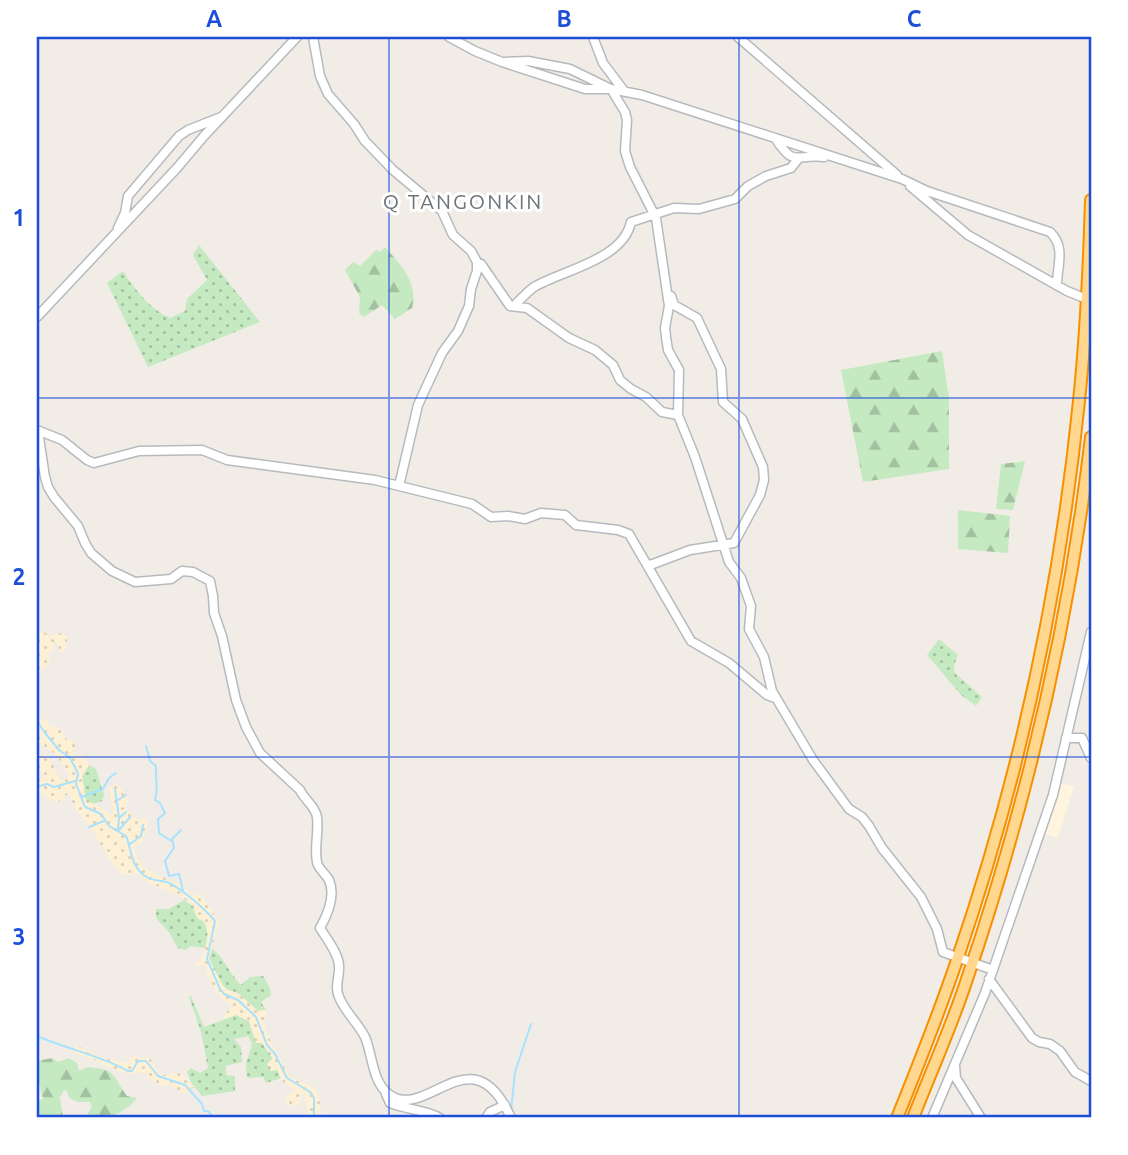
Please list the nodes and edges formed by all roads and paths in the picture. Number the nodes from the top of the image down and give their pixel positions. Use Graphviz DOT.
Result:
graph roads {
  1 [pos="286,37"];
  2 [pos="297,37"];
  3 [pos="313,37"];
  4 [pos="449,37"];
  5 [pos="593,37"];
  6 [pos="738,37"];
  7 [pos="282,53"];
  8 [pos="502,62"];
  9 [pos="611,89"];
  10 [pos="624,91"];
  11 [pos="223,116"];
  12 [pos="775,138"];
  13 [pos="838,158"];
  14 [pos="798,159"];
  15 [pos="902,178"];
  16 [pos="1091,200"];
  17 [pos="655,214"];
  18 [pos="115,234"];
  19 [pos="477,262"];
  20 [pos="1057,285"];
  21 [pos="667,287"];
  22 [pos="1089,300"];
  23 [pos="514,306"];
  24 [pos="37,317"];
  25 [pos="678,415"];
  26 [pos="38,430"];
  27 [pos="1091,437"];
  28 [pos="399,486"];
  29 [pos="724,544"];
  30 [pos="648,565"];
  31 [pos="1091,632"];
  32 [pos="779,700"];
  33 [pos="1066,738"];
  34 [pos="1091,758"];
  35 [pos="957,959"];
  36 [pos="972,963"];
  37 [pos="993,970"];
  38 [pos="989,979"];
  39 [pos="955,1062"];
  40 [pos="1091,1081"];
  41 [pos="384,1088"];
  42 [pos="505,1105"];
  43 [pos="440,1118"];
  44 [pos="486,1118"];
  45 [pos="512,1118"];
  46 [pos="897,1118"];
  47 [pos="913,1118"];
  48 [pos="932,1118"];
  49 [pos="981,1118"];
  1 -- 7 [label="street"];
  2 -- 7 [label="street"];
  3 -- 19 [label="street"];
  4 -- 8 [label="street"];
  5 -- 10 [label="street"];
  6 -- 15 [label="street"];
  7 -- 11 [label="street"];
  8 -- 9 [label="street"];
  8 -- 9 [label="street"];
  9 -- 10 [label="street"];
  9 -- 17 [label="street"];
  10 -- 12 [label="street"];
  11 -- 18 [label="street"];
  11 -- 18 [label="street"];
  12 -- 13 [label="street"];
  12 -- 14 [label="street"];
  13 -- 14 [label="street"];
  13 -- 15 [label="street"];
  14 -- 17 [label="street"];
  15 -- 20 [label="street"];
  15 -- 20 [label="street"];
  16 -- 22 [label="highway"];
  17 -- 21 [label="street"];
  17 -- 23 [label="street"];
  18 -- 24 [label="street"];
  19 -- 23 [label="street"];
  19 -- 28 [label="street"];
  20 -- 22 [label="street"];
  21 -- 25 [label="street"];
  21 -- 29 [label="street"];
  22 -- 35 [label="highway"];
  23 -- 25 [label="street"];
  25 -- 29 [label="street"];
  26 -- 28 [label="street"];
  26 -- 41 [label="street"];
  27 -- 36 [label="highway"];
  28 -- 30 [label="street"];
  29 -- 30 [label="street"];
  29 -- 32 [label="street"];
  30 -- 32 [label="street"];
  31 -- 33 [label="street"];
  32 -- 35 [label="street"];
  33 -- 34 [label="street"];
  33 -- 37 [label="street"];
  35 -- 36 [label="street"];
  35 -- 46 [label="highway"];
  36 -- 37 [label="street"];
  36 -- 47 [label="highway"];
  37 -- 38 [label="street"];
  38 -- 39 [label="street"];
  38 -- 40 [label="street"];
  39 -- 48 [label="street"];
  39 -- 49 [label="street"];
  41 -- 42 [label="street"];
  41 -- 43 [label="street"];
  42 -- 44 [label="street"];
  42 -- 45 [label="street"];
}
